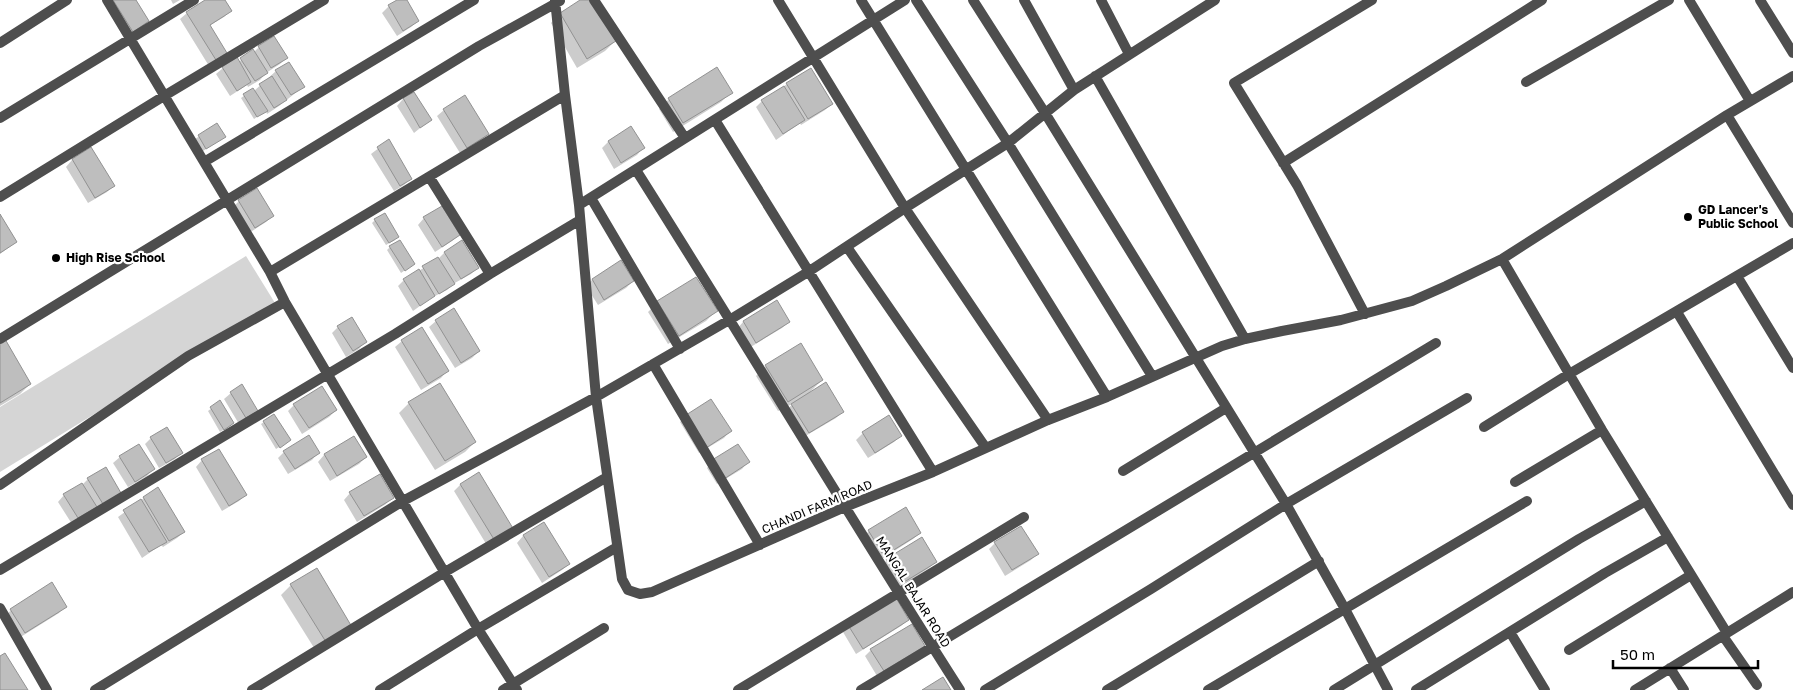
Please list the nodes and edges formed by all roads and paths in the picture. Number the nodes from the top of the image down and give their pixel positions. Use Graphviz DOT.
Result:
graph roads {
  1 [pos="67,0"];
  2 [pos="107,0"];
  3 [pos="194,0"];
  4 [pos="324,0"];
  5 [pos="474,0"];
  6 [pos="594,0"];
  7 [pos="778,0"];
  8 [pos="861,0"];
  9 [pos="905,0"];
  10 [pos="916,0"];
  11 [pos="972,0"];
  12 [pos="1024,0"];
  13 [pos="1101,0"];
  14 [pos="1215,0"];
  15 [pos="1372,0"];
  16 [pos="1542,0"];
  17 [pos="1668,0"];
  18 [pos="1688,0"];
  19 [pos="1760,0"];
  20 [pos="557,1"];
  21 [pos="873,20"];
  22 [pos="130,38"];
  23 [pos="0,43"];
  24 [pos="1793,53"];
  25 [pos="1129,54"];
  26 [pos="815,58"];
  27 [pos="1095,76"];
  28 [pos="1792,77"];
  29 [pos="1526,82"];
  30 [pos="1074,90"];
  31 [pos="565,95"];
  32 [pos="164,96"];
  33 [pos="1750,101"];
  34 [pos="1045,113"];
  35 [pos="1727,115"];
  36 [pos="0,118"];
  37 [pos="714,120"];
  38 [pos="686,138"];
  39 [pos="1008,143"];
  40 [pos="204,162"];
  41 [pos="1283,163"];
  42 [pos="636,170"];
  43 [pos="966,170"];
  44 [pos="430,178"];
  45 [pos="0,197"];
  46 [pos="591,198"];
  47 [pos="227,200"];
  48 [pos="579,205"];
  49 [pos="906,208"];
  50 [pos="580,220"];
  51 [pos="1793,223"];
  52 [pos="1793,243"];
  53 [pos="847,248"];
  54 [pos="1502,259"];
  55 [pos="270,272"];
  56 [pos="808,272"];
  57 [pos="490,274"];
  58 [pos="1737,276"];
  59 [pos="285,302"];
  60 [pos="1677,312"];
  61 [pos="1365,314"];
  62 [pos="731,320"];
  63 [pos="1245,339"];
  64 [pos="0,340"];
  65 [pos="1436,344"];
  66 [pos="680,349"];
  67 [pos="1196,357"];
  68 [pos="653,364"];
  69 [pos="1793,368"];
  70 [pos="329,374"];
  71 [pos="1569,374"];
  72 [pos="1152,376"];
  73 [pos="596,397"];
  74 [pos="1107,397"];
  75 [pos="1467,398"];
  76 [pos="1226,408"];
  77 [pos="1048,420"];
  78 [pos="1484,427"];
  79 [pos="1602,430"];
  80 [pos="986,448"];
  81 [pos="1254,454"];
  82 [pos="1123,471"];
  83 [pos="933,472"];
  84 [pos="607,477"];
  85 [pos="1515,482"];
  86 [pos="0,485"];
  87 [pos="403,501"];
  88 [pos="1527,501"];
  89 [pos="1646,501"];
  90 [pos="1286,504"];
  91 [pos="1793,505"];
  92 [pos="845,508"];
  93 [pos="1024,517"];
  94 [pos="1668,537"];
  95 [pos="760,545"];
  96 [pos="617,547"];
  97 [pos="1319,561"];
  98 [pos="0,570"];
  99 [pos="445,572"];
  100 [pos="1692,575"];
  101 [pos="1793,592"];
  102 [pos="900,593"];
  103 [pos="0,608"];
  104 [pos="1346,609"];
  105 [pos="604,628"];
  106 [pos="478,629"];
  107 [pos="1510,632"];
  108 [pos="1725,634"];
  109 [pos="932,647"];
  110 [pos="1569,650"];
  111 [pos="1376,665"];
  112 [pos="1670,668"];
  113 [pos="1757,685"];
  114 [pos="515,687"];
  115 [pos="48,690"];
  116 [pos="95,690"];
  117 [pos="252,690"];
  118 [pos="380,690"];
  119 [pos="503,690"];
  120 [pos="738,690"];
  121 [pos="861,690"];
  122 [pos="960,690"];
  123 [pos="985,690"];
  124 [pos="1106,690"];
  125 [pos="1208,690"];
  126 [pos="1334,690"];
  127 [pos="1388,690"];
  128 [pos="1416,690"];
  129 [pos="1545,690"];
  130 [pos="1635,690"];
  131 [pos="1684,690"];
  1 -- 23 [label="street"];
  2 -- 22 [label="street"];
  3 -- 22 [label="street"];
  4 -- 32 [label="street"];
  5 -- 40 [label="street"];
  6 -- 38 [label="street"];
  7 -- 26 [label="street"];
  8 -- 21 [label="street"];
  9 -- 21 [label="street"];
  10 -- 39 [label="street"];
  11 -- 34 [label="street"];
  12 -- 30 [label="street"];
  13 -- 25 [label="street"];
  14 -- 25 [label="street"];
  15 -- 41 [label="street"];
  16 -- 41 [label="street"];
  17 -- 29 [label="street"];
  18 -- 33 [label="street"];
  19 -- 24 [label="street"];
  20 -- 31 [label="street, CHANDI FARM ROAD"];
  20 -- 47 [label="street"];
  21 -- 26 [label="street"];
  21 -- 43 [label="street"];
  22 -- 32 [label="street"];
  22 -- 36 [label="street"];
  25 -- 27 [label="street"];
  26 -- 37 [label="street"];
  26 -- 49 [label="street"];
  27 -- 30 [label="street"];
  27 -- 63 [label="street"];
  28 -- 33 [label="street, CHANDI FARM ROAD"];
  30 -- 34 [label="street"];
  31 -- 44 [label="street"];
  31 -- 48 [label="street, CHANDI FARM ROAD"];
  32 -- 40 [label="street"];
  32 -- 45 [label="street"];
  33 -- 35 [label="street, CHANDI FARM ROAD"];
  34 -- 39 [label="street"];
  34 -- 67 [label="street"];
  35 -- 51 [label="street"];
  35 -- 54 [label="street, CHANDI FARM ROAD"];
  37 -- 38 [label="street"];
  37 -- 56 [label="street"];
  38 -- 42 [label="street"];
  39 -- 43 [label="street"];
  39 -- 72 [label="street"];
  40 -- 47 [label="street"];
  41 -- 61 [label="street"];
  42 -- 46 [label="street"];
  42 -- 62 [label="street, MANGAL BAJAR ROAD"];
  43 -- 49 [label="street"];
  43 -- 74 [label="street"];
  44 -- 55 [label="street"];
  44 -- 57 [label="street"];
  46 -- 48 [label="street"];
  46 -- 66 [label="street"];
  47 -- 55 [label="street"];
  47 -- 64 [label="street"];
  48 -- 50 [label="street, CHANDI FARM ROAD"];
  49 -- 53 [label="street"];
  49 -- 77 [label="street"];
  50 -- 57 [label="street"];
  50 -- 73 [label="street, CHANDI FARM ROAD"];
  52 -- 58 [label="street"];
  53 -- 56 [label="street"];
  53 -- 80 [label="street"];
  54 -- 61 [label="street, CHANDI FARM ROAD"];
  54 -- 71 [label="street"];
  55 -- 59 [label="street"];
  56 -- 62 [label="street"];
  56 -- 83 [label="street"];
  57 -- 70 [label="street"];
  58 -- 60 [label="street"];
  58 -- 69 [label="street"];
  59 -- 70 [label="street"];
  59 -- 86 [label="street"];
  60 -- 71 [label="street"];
  60 -- 91 [label="street"];
  61 -- 63 [label="street, CHANDI FARM ROAD"];
  62 -- 66 [label="street"];
  62 -- 92 [label="street, MANGAL BAJAR ROAD"];
  63 -- 67 [label="street, CHANDI FARM ROAD"];
  65 -- 81 [label="street"];
  66 -- 68 [label="street"];
  67 -- 72 [label="street, CHANDI FARM ROAD"];
  67 -- 76 [label="street"];
  68 -- 73 [label="street"];
  68 -- 95 [label="street"];
  70 -- 87 [label="street"];
  70 -- 98 [label="street"];
  71 -- 78 [label="street"];
  71 -- 79 [label="street"];
  72 -- 74 [label="street, CHANDI FARM ROAD"];
  73 -- 84 [label="street, CHANDI FARM ROAD"];
  73 -- 87 [label="street"];
  74 -- 77 [label="street, CHANDI FARM ROAD"];
  75 -- 90 [label="street"];
  76 -- 81 [label="street"];
  76 -- 82 [label="street"];
  77 -- 80 [label="street, CHANDI FARM ROAD"];
  79 -- 85 [label="street"];
  79 -- 89 [label="street"];
  80 -- 83 [label="street, CHANDI FARM ROAD"];
  81 -- 90 [label="street"];
  81 -- 109 [label="street"];
  83 -- 92 [label="street, CHANDI FARM ROAD"];
  84 -- 96 [label="street, CHANDI FARM ROAD"];
  84 -- 99 [label="street"];
  87 -- 99 [label="street"];
  87 -- 116 [label="street"];
  88 -- 104 [label="street"];
  89 -- 94 [label="street"];
  89 -- 111 [label="street"];
  90 -- 97 [label="street"];
  90 -- 123 [label="street"];
  92 -- 95 [label="street, CHANDI FARM ROAD"];
  92 -- 102 [label="street, MANGAL BAJAR ROAD"];
  93 -- 102 [label="street"];
  94 -- 100 [label="street"];
  94 -- 107 [label="street"];
  95 -- 96 [label="street, CHANDI FARM ROAD"];
  96 -- 106 [label="street"];
  97 -- 104 [label="street"];
  97 -- 124 [label="street"];
  99 -- 106 [label="street"];
  99 -- 117 [label="street"];
  100 -- 108 [label="street"];
  100 -- 110 [label="street"];
  101 -- 108 [label="street"];
  102 -- 109 [label="street, MANGAL BAJAR ROAD"];
  102 -- 120 [label="street"];
  103 -- 115 [label="street"];
  104 -- 111 [label="street"];
  104 -- 125 [label="street"];
  105 -- 114 [label="street"];
  106 -- 114 [label="street"];
  106 -- 118 [label="street"];
  107 -- 128 [label="street"];
  107 -- 129 [label="street"];
  108 -- 112 [label="street"];
  108 -- 113 [label="street"];
  109 -- 121 [label="street"];
  109 -- 122 [label="street, MANGAL BAJAR ROAD"];
  111 -- 126 [label="street"];
  111 -- 127 [label="street"];
  112 -- 130 [label="street"];
  112 -- 131 [label="street"];
  114 -- 119 [label="street"];
}
